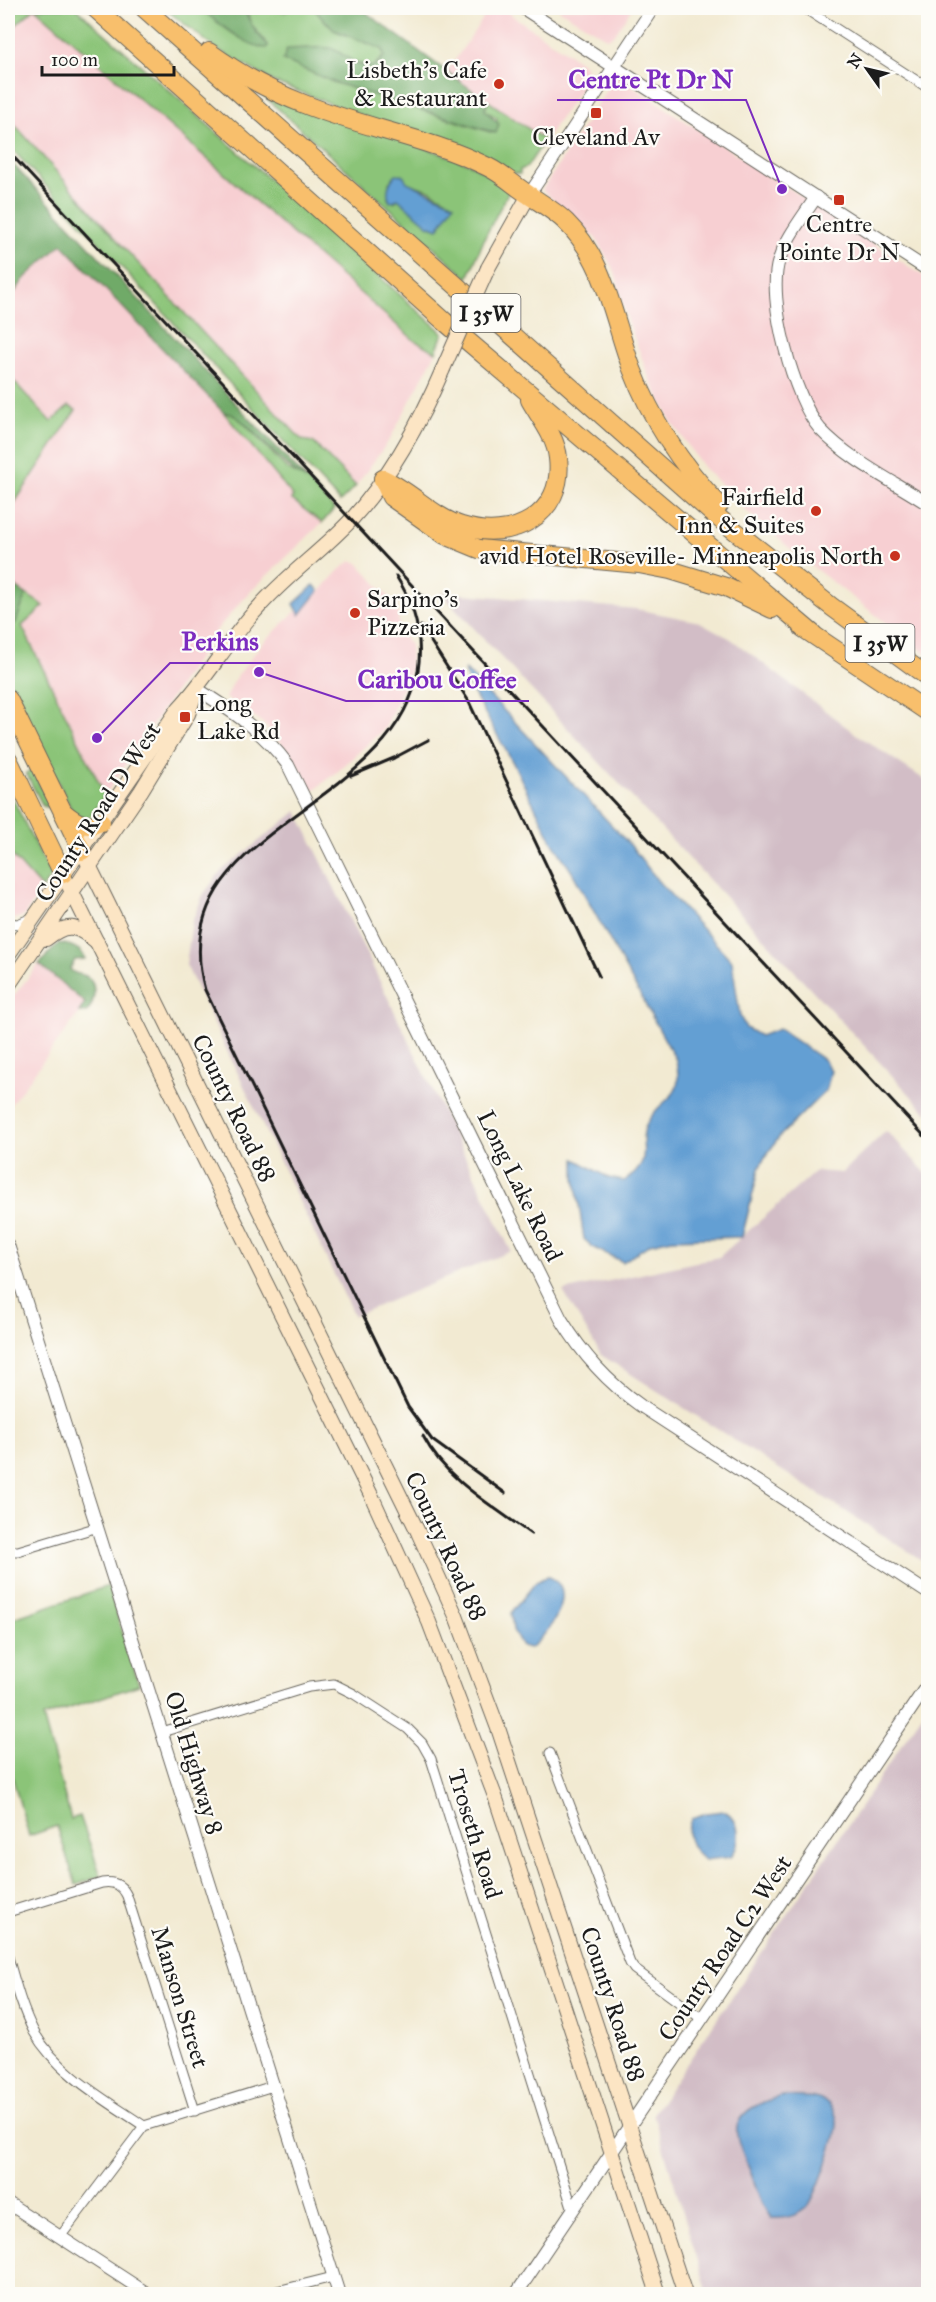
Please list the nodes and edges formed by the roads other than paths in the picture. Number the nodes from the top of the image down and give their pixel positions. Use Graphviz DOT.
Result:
graph roads {
  1 [pos="94,8"];
  2 [pos="144,8"];
  3 [pos="150,8"];
  4 [pos="523,8"];
  5 [pos="653,8"];
  6 [pos="804,8"];
  7 [pos="614,66"];
  8 [pos="928,88"];
  9 [pos="529,195"];
  10 [pos="816,197"];
  11 [pos="928,270"];
  12 [pos="524,389"];
  13 [pos="383,479"];
  14 [pos="928,504"];
  15 [pos="832,608"];
  16 [pos="813,634"];
  17 [pos="928,677"];
  18 [pos="197,689"];
  19 [pos="8,699"];
  20 [pos="928,712"];
  21 [pos="8,759"];
  22 [pos="62,812"];
  23 [pos="101,822"];
  24 [pos="86,859"];
  25 [pos="63,874"];
  26 [pos="73,892"];
  27 [pos="34,917"];
  28 [pos="8,923"];
  29 [pos="12,937"];
  30 [pos="99,943"];
  31 [pos="35,948"];
  32 [pos="8,955"];
  33 [pos="8,986"];
  34 [pos="8,1245"];
  35 [pos="98,1527"];
  36 [pos="8,1551"];
  37 [pos="928,1593"];
  38 [pos="928,1684"];
  39 [pos="162,1732"];
  40 [pos="550,1754"];
  41 [pos="8,1912"];
  42 [pos="8,1957"];
  43 [pos="702,2019"];
  44 [pos="273,2086"];
  45 [pos="195,2110"];
  46 [pos="144,2126"];
  47 [pos="630,2127"];
  48 [pos="612,2153"];
  49 [pos="8,2203"];
  50 [pos="573,2210"];
  51 [pos="60,2237"];
  52 [pos="333,2277"];
  53 [pos="148,2295"];
  54 [pos="265,2295"];
  55 [pos="339,2295"];
  56 [pos="516,2295"];
  57 [pos="658,2295"];
  58 [pos="685,2295"];
  1 -- 12 [label="highway, I 35W"];
  2 -- 15 [label="highway, I 35W"];
  3 -- 9 [label="highway"];
  4 -- 7 [label="street"];
  5 -- 7 [label="street, County Road D West"];
  6 -- 8 [label="street"];
  7 -- 9 [label="street, County Road D West"];
  7 -- 10 [label="street"];
  9 -- 13 [label="main road, County Road D West, bridge"];
  9 -- 15 [label="highway"];
  10 -- 11 [label="street"];
  10 -- 14 [label="street"];
  12 -- 13 [label="highway"];
  12 -- 16 [label="highway, I 35W"];
  13 -- 16 [label="highway"];
  13 -- 18 [label="main road, County Road D West"];
  15 -- 17 [label="highway, I 35W"];
  16 -- 20 [label="highway, I 35W"];
  18 -- 23 [label="main road, County Road D West"];
  18 -- 24 [label="main road, County Road D West"];
  18 -- 37 [label="street, Long Lake Road"];
  19 -- 22 [label="highway"];
  21 -- 25 [label="highway"];
  22 -- 23 [label="highway"];
  22 -- 24 [label="highway"];
  23 -- 24 [label="main road, County Road D West"];
  24 -- 25 [label="main road, County Road D West"];
  24 -- 26 [label="main road, County Road D West"];
  24 -- 47 [label="main road, County Road 88"];
  25 -- 26 [label="main road, County Road 88"];
  25 -- 27 [label="main road, County Road D West"];
  26 -- 30 [label="main road, County Road 88"];
  26 -- 31 [label="main road, County Road D West"];
  27 -- 28 [label="street"];
  27 -- 29 [label="main road, County Road D West"];
  29 -- 32 [label="main road, County Road D West"];
  30 -- 31 [label="main road"];
  30 -- 48 [label="main road, County Road 88"];
  31 -- 33 [label="main road, County Road D West"];
  34 -- 35 [label="street, Old Highway 8"];
  35 -- 36 [label="street"];
  35 -- 39 [label="street, Old Highway 8"];
  38 -- 43 [label="street, County Road C2 West"];
  39 -- 44 [label="street, Old Highway 8"];
  39 -- 50 [label="street, Troseth Road"];
  40 -- 43 [label="street"];
  41 -- 45 [label="street, Manson Street"];
  42 -- 46 [label="street"];
  43 -- 47 [label="street, County Road C2 West"];
  44 -- 45 [label="street"];
  44 -- 52 [label="street, Old Highway 8"];
  45 -- 46 [label="street"];
  46 -- 51 [label="street"];
  47 -- 48 [label="street, County Road C2 West"];
  47 -- 58 [label="main road, County Road 88"];
  48 -- 50 [label="street, County Road C2 West"];
  48 -- 57 [label="main road, County Road 88"];
  49 -- 51 [label="street"];
  50 -- 56 [label="street, County Road C2 West"];
  51 -- 53 [label="street"];
  52 -- 54 [label="street"];
  52 -- 55 [label="street, Old Highway 8"];
}
